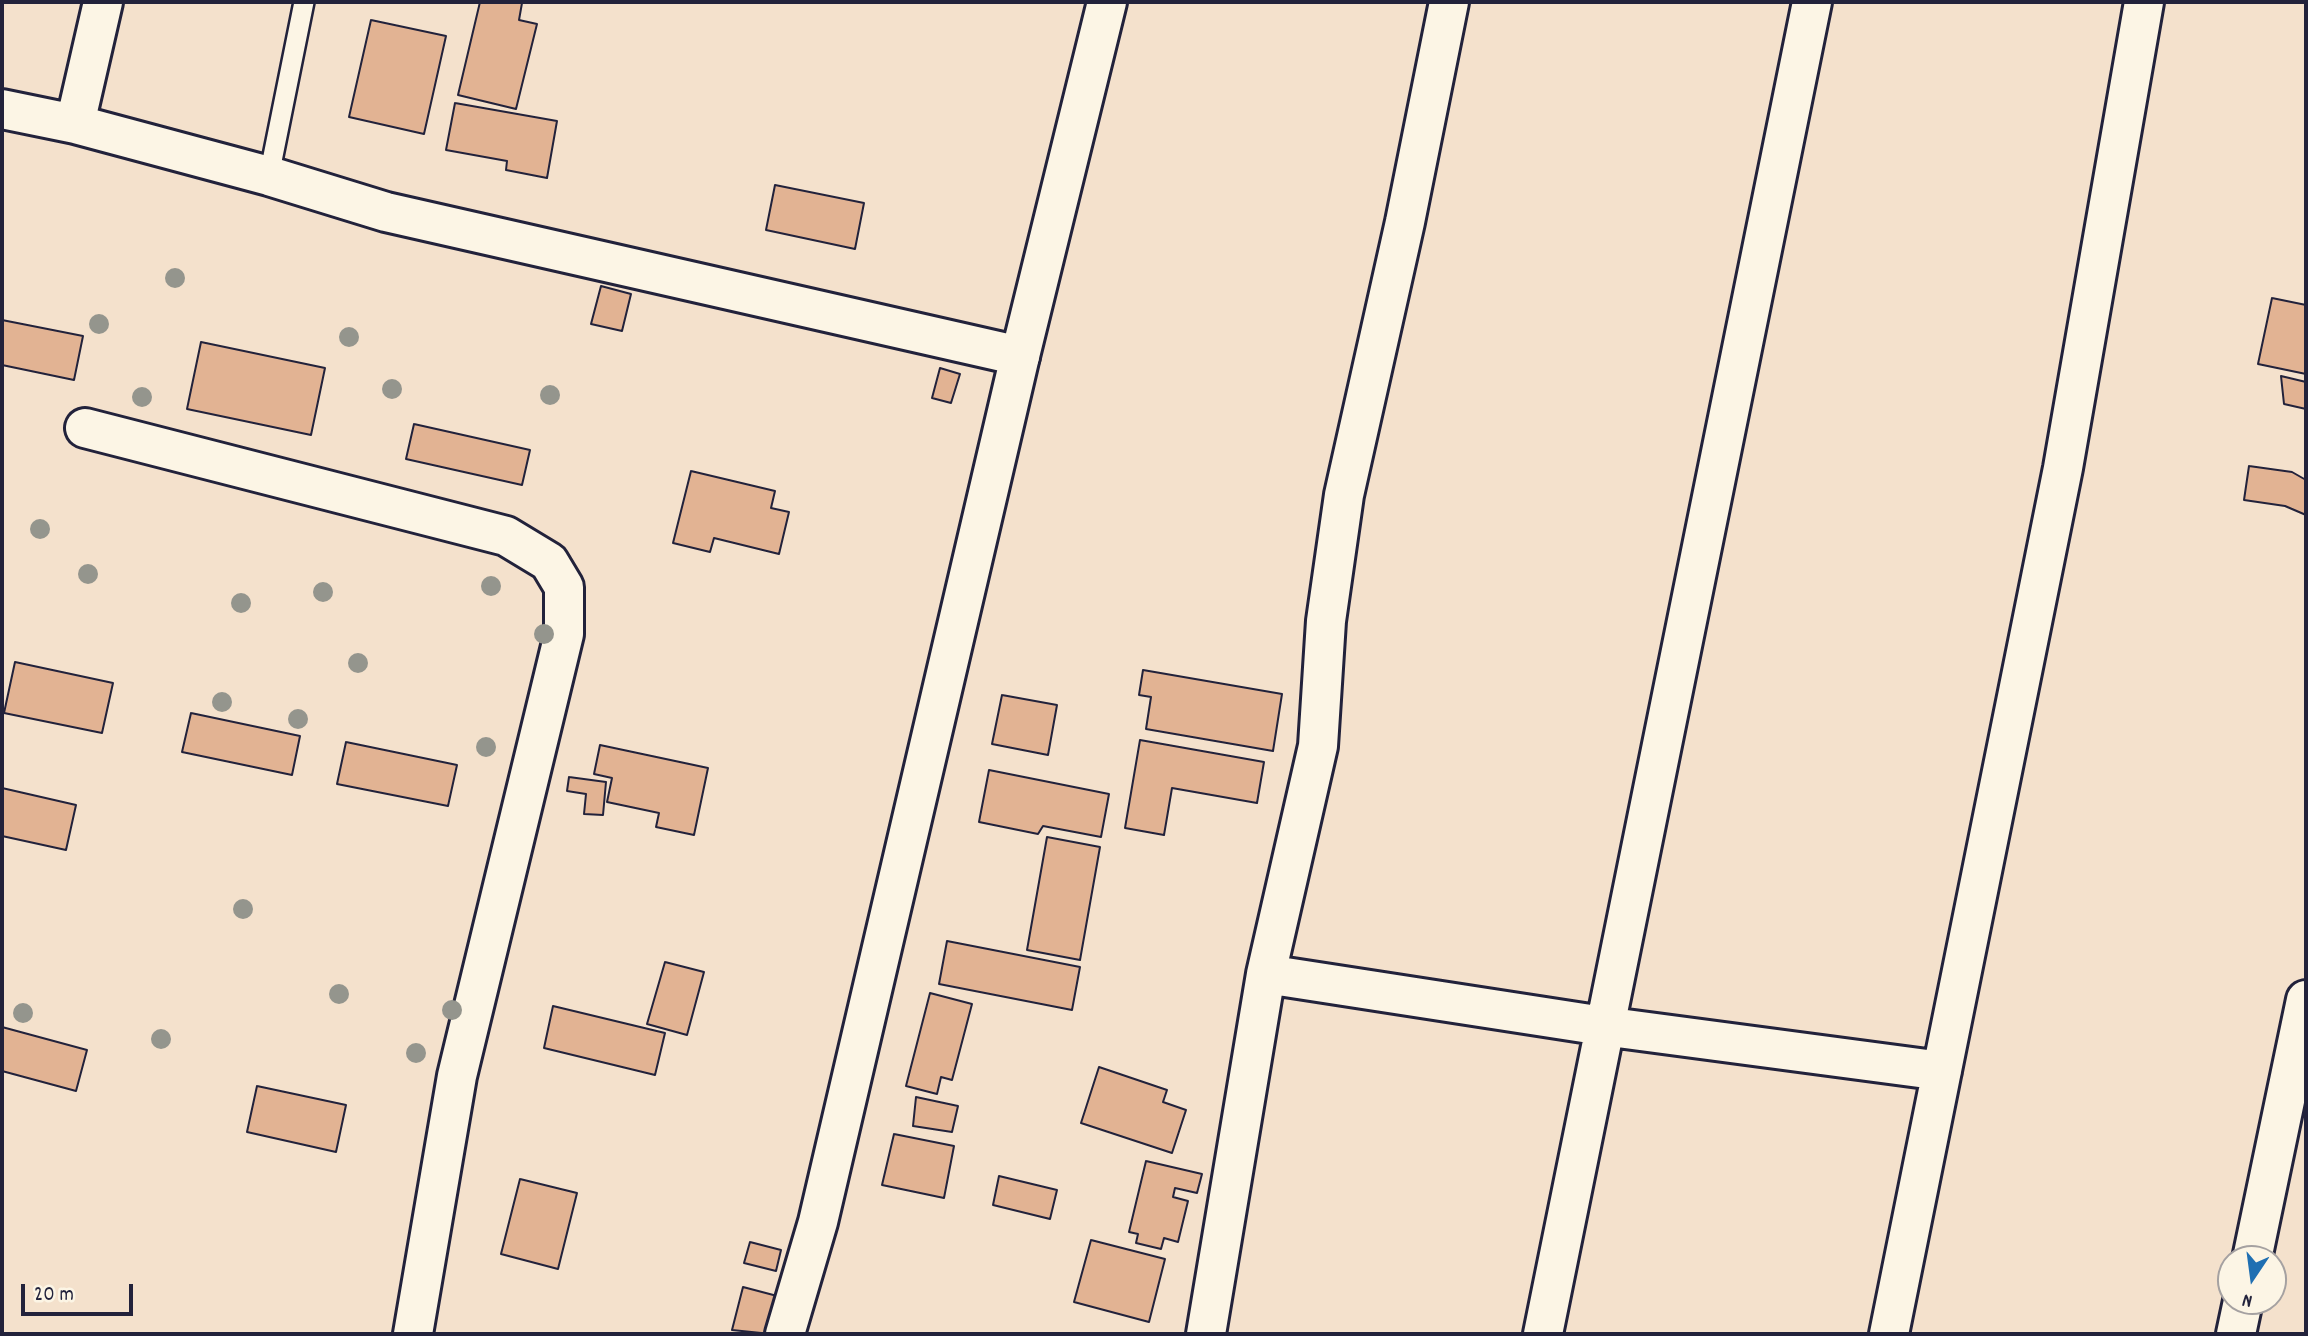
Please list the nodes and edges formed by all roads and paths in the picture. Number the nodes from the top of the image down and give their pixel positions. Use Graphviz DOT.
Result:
graph roads {
  1 [pos="103,2"];
  2 [pos="303,2"];
  3 [pos="1107,2"];
  4 [pos="1449,2"];
  5 [pos="1812,2"];
  6 [pos="2144,2"];
  7 [pos="2,109"];
  8 [pos="75,124"];
  9 [pos="269,176"];
  10 [pos="1020,356"];
  11 [pos="85,428"];
  12 [pos="1266,974"];
  13 [pos="2306,1000"];
  14 [pos="1602,1026"];
  15 [pos="1942,1071"];
  16 [pos="818,1222"];
  17 [pos="2255,1245"];
  18 [pos="2240,1315"];
  19 [pos="413,1334"];
  20 [pos="785,1334"];
  21 [pos="804,1334"];
  22 [pos="1206,1334"];
  23 [pos="1543,1334"];
  24 [pos="1889,1334"];
  25 [pos="2236,1334"];
  1 -- 8 [label="street"];
  2 -- 9 [label="lane"];
  3 -- 10 [label="street"];
  4 -- 12 [label="street"];
  5 -- 14 [label="street"];
  6 -- 15 [label="street"];
  7 -- 8 [label="street"];
  8 -- 9 [label="street"];
  9 -- 10 [label="street"];
  10 -- 16 [label="street"];
  11 -- 19 [label="street"];
  12 -- 14 [label="street"];
  12 -- 22 [label="street"];
  13 -- 17 [label="street"];
  14 -- 15 [label="street"];
  14 -- 23 [label="street"];
  15 -- 24 [label="street"];
  16 -- 20 [label="street"];
  16 -- 21 [label="street"];
  18 -- 25 [label="street"];
}
